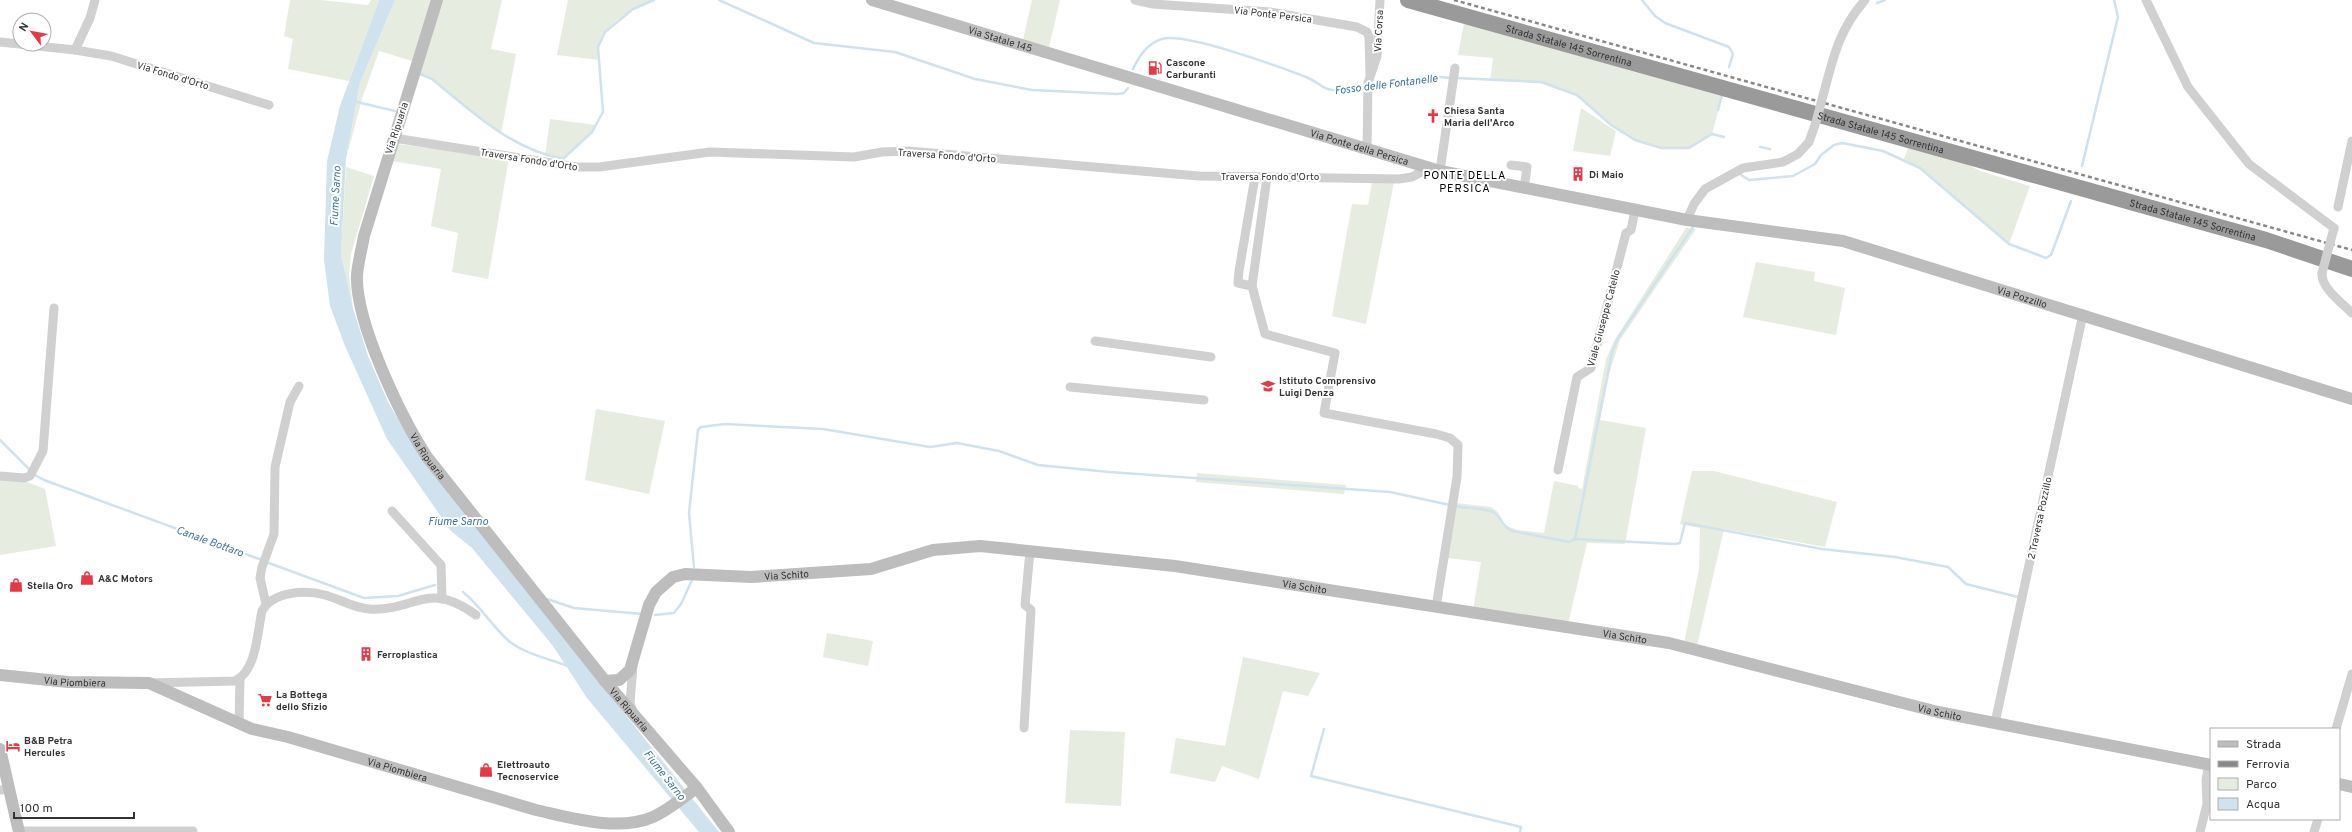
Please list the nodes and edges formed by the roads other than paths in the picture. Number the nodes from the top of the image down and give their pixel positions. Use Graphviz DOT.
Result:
graph roads {
  1 [pos="95,0"];
  2 [pos="437,0"];
  3 [pos="872,0"];
  4 [pos="1135,0"];
  5 [pos="1380,0"];
  6 [pos="1408,0"];
  7 [pos="1865,0"];
  8 [pos="2146,0"];
  9 [pos="0,42"];
  10 [pos="75,50"];
  11 [pos="1455,68"];
  12 [pos="1370,74"];
  13 [pos="1129,77"];
  14 [pos="269,105"];
  15 [pos="394,138"];
  16 [pos="2352,141"];
  17 [pos="1367,150"];
  18 [pos="1511,165"];
  19 [pos="1428,168"];
  20 [pos="1440,171"];
  21 [pos="1255,177"];
  22 [pos="1267,177"];
  23 [pos="1524,189"];
  24 [pos="2338,207"];
  25 [pos="1635,210"];
  26 [pos="1687,220"];
  27 [pos="2298,250"];
  28 [pos="2352,261"];
  29 [pos="2352,269"];
  30 [pos="1252,286"];
  31 [pos="54,308"];
  32 [pos="2352,313"];
  33 [pos="2083,314"];
  34 [pos="1095,341"];
  35 [pos="1211,357"];
  36 [pos="299,386"];
  37 [pos="1070,387"];
  38 [pos="2352,399"];
  39 [pos="1204,400"];
  40 [pos="1558,470"];
  41 [pos="0,476"];
  42 [pos="392,511"];
  43 [pos="1030,551"];
  44 [pos="442,599"];
  45 [pos="266,604"];
  46 [pos="1436,607"];
  47 [pos="476,615"];
  48 [pos="634,662"];
  49 [pos="2352,674"];
  50 [pos="0,675"];
  51 [pos="240,678"];
  52 [pos="605,681"];
  53 [pos="149,683"];
  54 [pos="633,714"];
  55 [pos="1995,723"];
  56 [pos="239,724"];
  57 [pos="1024,728"];
  58 [pos="2336,728"];
  59 [pos="0,749"];
  60 [pos="2210,765"];
  61 [pos="2340,784"];
  62 [pos="2352,787"];
  63 [pos="697,788"];
  64 [pos="5,790"];
  65 [pos="2318,820"];
  66 [pos="193,831"];
  67 [pos="19,832"];
  68 [pos="729,832"];
  69 [pos="2200,832"];
  70 [pos="2314,832"];
  1 -- 10 [label="street"];
  2 -- 15 [label="street, Via Ripuaria"];
  3 -- 13 [label="street, Via Statale 145"];
  4 -- 12 [label="street, Via Ponte Persica"];
  5 -- 12 [label="street, Via Corsa"];
  6 -- 27 [label="highway, Strada Statale 145 Sorrentina"];
  7 -- 26 [label="street, bridge"];
  8 -- 32 [label="street, bridge"];
  9 -- 10 [label="street, Via Fondo d'Orto"];
  10 -- 14 [label="street, Via Fondo d'Orto"];
  11 -- 20 [label="street"];
  12 -- 17 [label="street, Via Corsa"];
  13 -- 17 [label="street, Via Ponte della Persica"];
  15 -- 21 [label="street, Traversa Fondo d'Orto"];
  15 -- 52 [label="street, Via Ripuaria"];
  16 -- 24 [label="street"];
  17 -- 19 [label="street, Via Ponte della Persica"];
  18 -- 23 [label="street"];
  19 -- 20 [label="street, Via Ponte della Persica"];
  19 -- 22 [label="street, Traversa Fondo d'Orto"];
  20 -- 23 [label="street, Via Ponte della Persica"];
  21 -- 22 [label="street, Traversa Fondo d'Orto"];
  21 -- 30 [label="street"];
  22 -- 30 [label="street"];
  23 -- 25 [label="street, Via Ponte della Persica"];
  25 -- 26 [label="street, Via Ponte della Persica"];
  25 -- 40 [label="street, Viale Giuseppe Catello"];
  26 -- 33 [label="street, Via Pozzillo"];
  27 -- 28 [label="highway"];
  27 -- 29 [label="highway, Strada Statale 145 Sorrentina"];
  30 -- 46 [label="street"];
  31 -- 41 [label="street"];
  33 -- 38 [label="street, Via Pozzillo"];
  33 -- 55 [label="street, 2 Traversa Pozzillo"];
  34 -- 35 [label="street"];
  36 -- 45 [label="street"];
  37 -- 39 [label="street"];
  42 -- 44 [label="street"];
  43 -- 46 [label="street, Via Schito"];
  43 -- 48 [label="street, Via Schito"];
  43 -- 57 [label="street"];
  44 -- 45 [label="street"];
  44 -- 47 [label="street"];
  45 -- 51 [label="street"];
  46 -- 55 [label="street, Via Schito"];
  48 -- 52 [label="street, Via Schito"];
  48 -- 54 [label="street"];
  49 -- 58 [label="street"];
  50 -- 53 [label="street, Via Piombiera"];
  51 -- 53 [label="street, Via Piombiera"];
  51 -- 56 [label="street"];
  52 -- 54 [label="street, Via Ripuaria"];
  53 -- 56 [label="street, Via Piombiera"];
  54 -- 63 [label="street, Via Ripuaria"];
  55 -- 60 [label="street, Via Schito"];
  56 -- 63 [label="street, Via Piombiera"];
  59 -- 64 [label="street"];
  60 -- 69 [label="street"];
  61 -- 62 [label="street"];
  63 -- 68 [label="street, Via Ripuaria"];
  64 -- 67 [label="street"];
  65 -- 70 [label="street"];
  66 -- 67 [label="street"];
}
